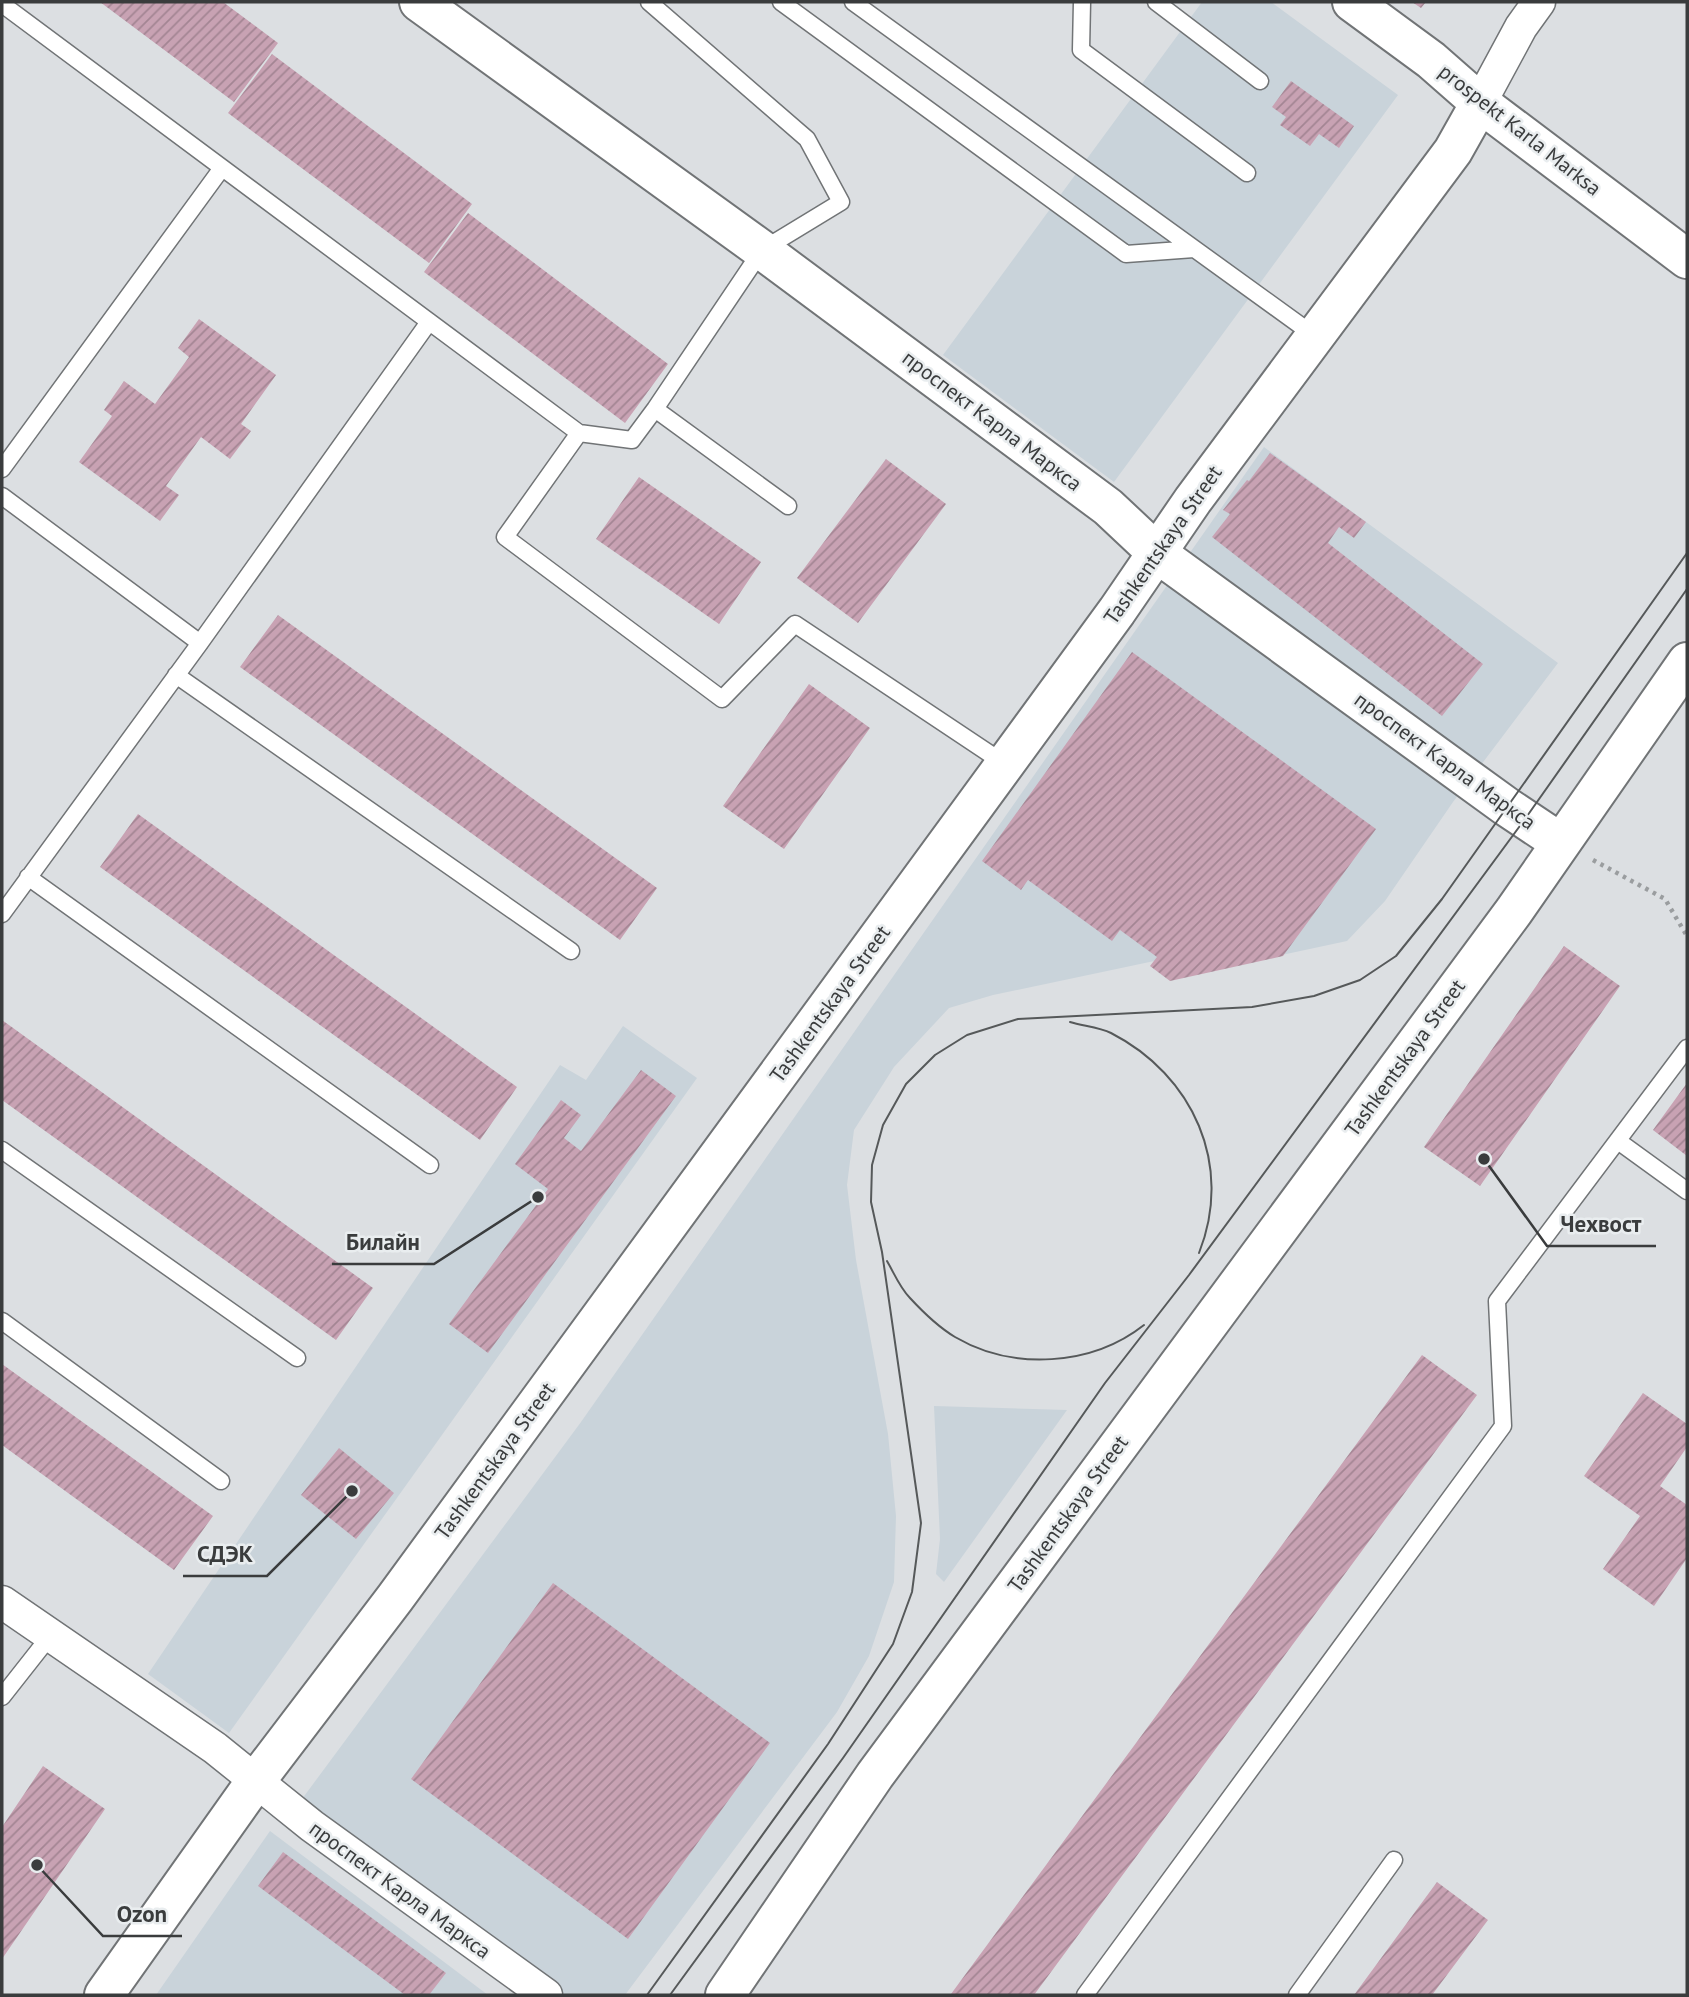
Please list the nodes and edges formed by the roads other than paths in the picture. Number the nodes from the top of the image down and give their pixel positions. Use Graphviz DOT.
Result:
graph roads {
  1 [pos="419,2"];
  2 [pos="649,2"];
  3 [pos="781,2"];
  4 [pos="853,2"];
  5 [pos="1082,2"];
  6 [pos="1156,2"];
  7 [pos="1352,2"];
  8 [pos="1539,2"];
  9 [pos="2,4"];
  10 [pos="1260,81"];
  11 [pos="1479,103"];
  12 [pos="222,168"];
  13 [pos="1247,173"];
  14 [pos="1194,249"];
  15 [pos="762,250"];
  16 [pos="1687,259"];
  17 [pos="429,322"];
  18 [pos="1315,336"];
  19 [pos="656,409"];
  20 [pos="579,433"];
  21 [pos="2,469"];
  22 [pos="2,496"];
  23 [pos="788,506"];
  24 [pos="1158,554"];
  25 [pos="200,643"];
  26 [pos="1687,662"];
  27 [pos="176,675"];
  28 [pos="1005,764"];
  29 [pos="1561,843"];
  30 [pos="29,877"];
  31 [pos="2,914"];
  32 [pos="571,951"];
  33 [pos="1687,1048"];
  34 [pos="1618,1141"];
  35 [pos="2,1150"];
  36 [pos="430,1165"];
  37 [pos="1687,1191"];
  38 [pos="2,1321"];
  39 [pos="297,1358"];
  40 [pos="221,1481"];
  41 [pos="2,1602"];
  42 [pos="50,1636"];
  43 [pos="2,1697"];
  44 [pos="255,1782"];
  45 [pos="1394,1860"];
  46 [pos="104,1995"];
  47 [pos="546,1995"];
  48 [pos="725,1995"];
  49 [pos="1085,1995"];
  50 [pos="1297,1995"];
  1 -- 15 [label="main road, проспект Карла Маркса"];
  2 -- 15 [label="lane"];
  3 -- 14 [label="lane"];
  4 -- 14 [label="lane"];
  5 -- 13 [label="lane"];
  6 -- 10 [label="lane"];
  7 -- 11 [label="main road, prospekt Karla Marksa"];
  8 -- 11 [label="street, Tashkentskaya Street"];
  9 -- 12 [label="lane"];
  11 -- 16 [label="main road, prospekt Karla Marksa"];
  11 -- 18 [label="main road, Tashkentskaya Street"];
  12 -- 17 [label="lane"];
  12 -- 21 [label="lane"];
  14 -- 18 [label="lane"];
  15 -- 19 [label="lane"];
  15 -- 24 [label="main road, проспект Карла Маркса"];
  17 -- 20 [label="lane"];
  17 -- 25 [label="lane"];
  18 -- 24 [label="main road, Tashkentskaya Street"];
  19 -- 20 [label="lane"];
  19 -- 23 [label="lane"];
  20 -- 28 [label="lane"];
  22 -- 25 [label="lane"];
  24 -- 28 [label="main road, Tashkentskaya Street"];
  24 -- 29 [label="main road, проспект Карла Маркса"];
  25 -- 27 [label="lane"];
  26 -- 29 [label="main road, Tashkentskaya Street"];
  27 -- 30 [label="lane"];
  27 -- 32 [label="lane"];
  28 -- 44 [label="main road, Tashkentskaya Street"];
  29 -- 48 [label="main road, Tashkentskaya Street"];
  30 -- 31 [label="lane"];
  30 -- 36 [label="lane"];
  33 -- 34 [label="lane"];
  34 -- 37 [label="lane"];
  34 -- 49 [label="lane"];
  35 -- 39 [label="lane"];
  38 -- 40 [label="lane"];
  41 -- 42 [label="street, проспект Карла Маркса"];
  42 -- 43 [label="lane"];
  42 -- 44 [label="street, проспект Карла Маркса"];
  44 -- 46 [label="main road, Tashkentskaya Street"];
  44 -- 47 [label="street, проспект Карла Маркса"];
  45 -- 50 [label="lane"];
}
